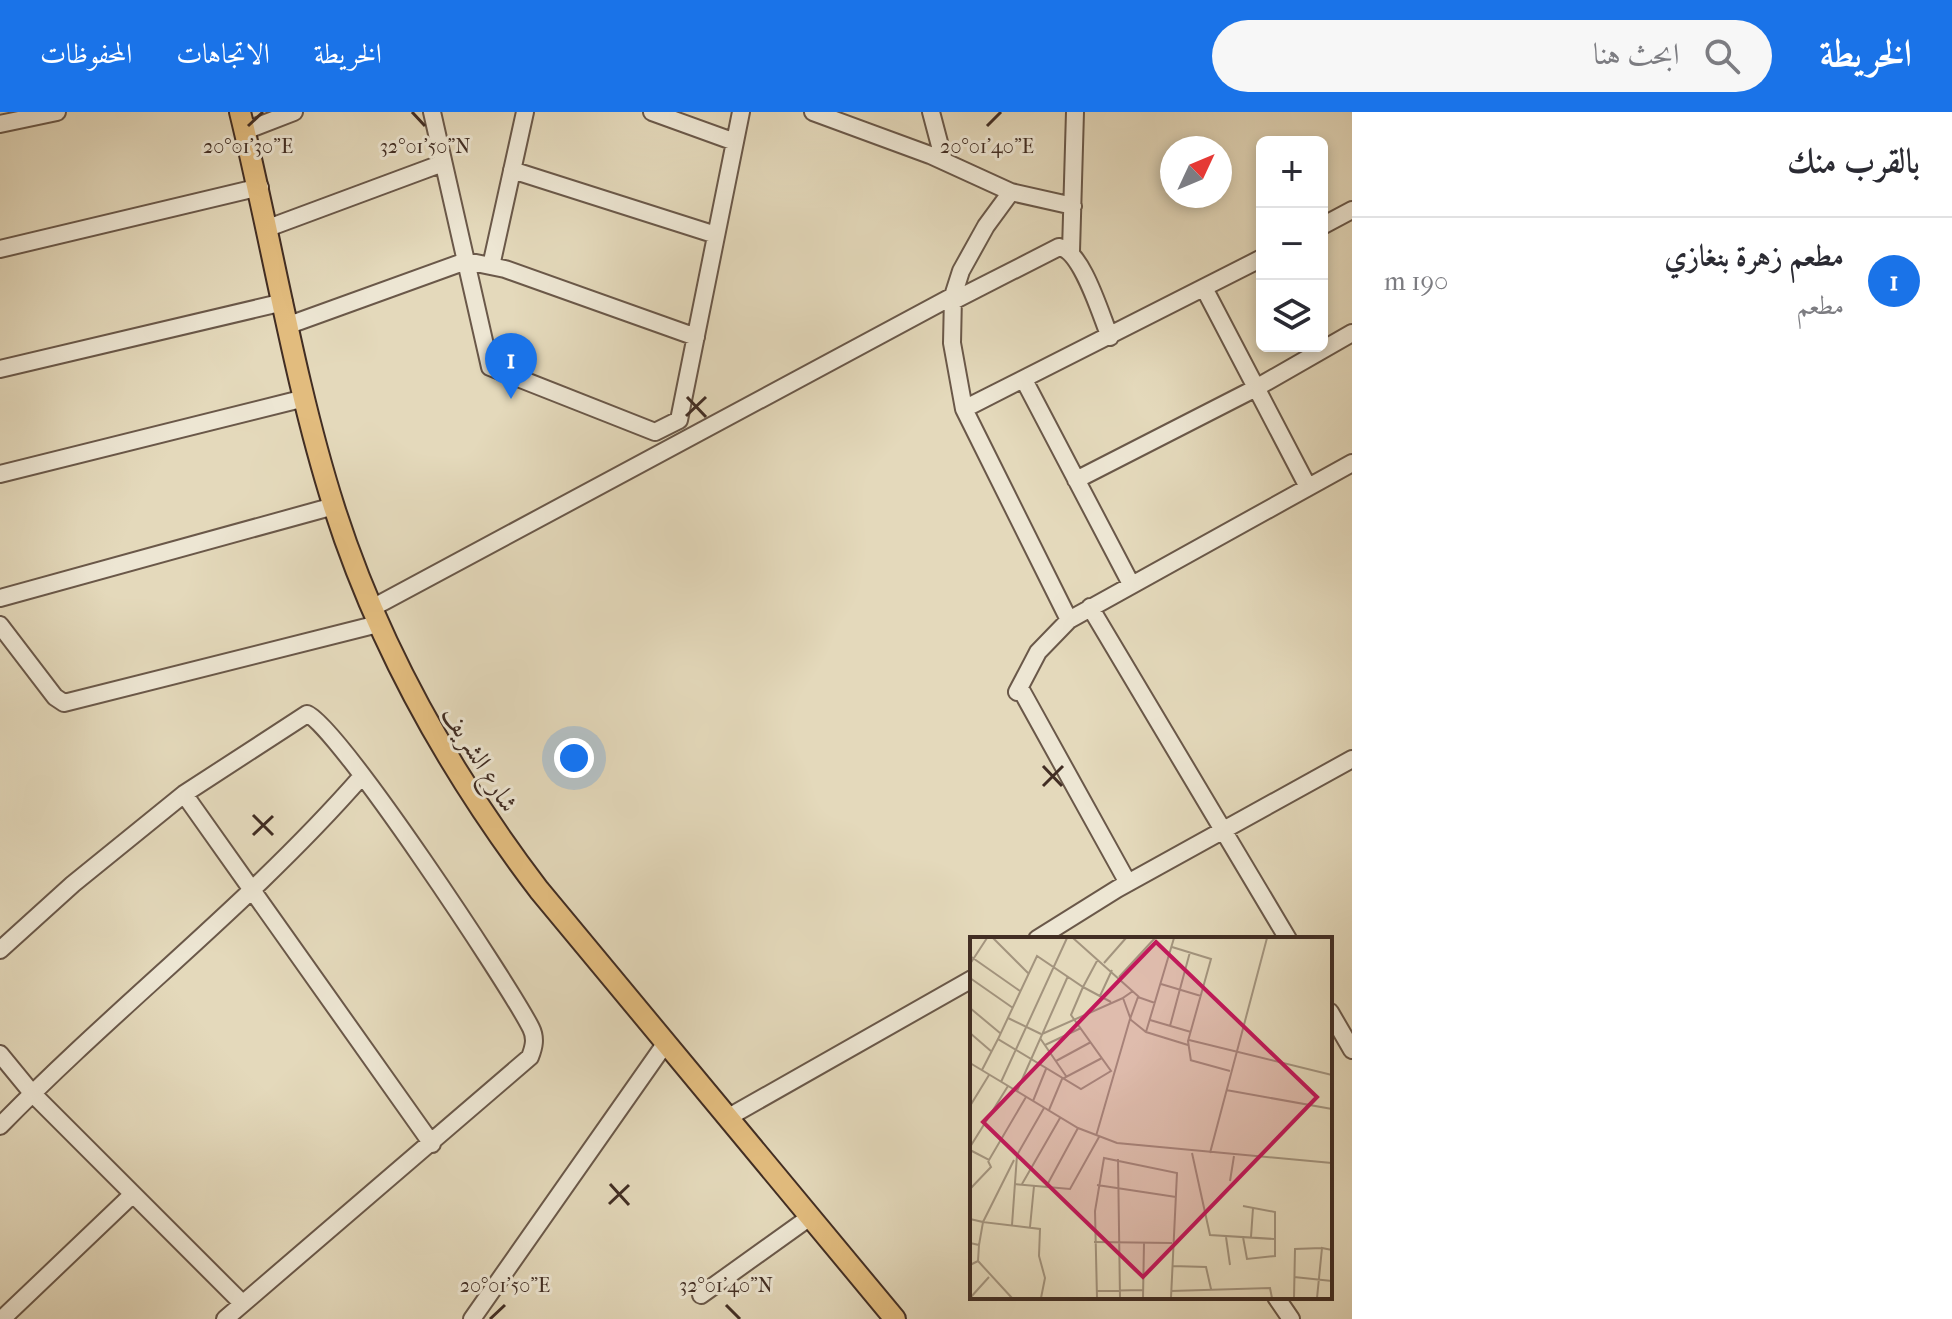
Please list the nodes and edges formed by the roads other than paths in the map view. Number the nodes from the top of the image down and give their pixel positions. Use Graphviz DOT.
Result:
graph roads {
  1 [pos="57,112"];
  2 [pos="294,112"];
  3 [pos="432,112"];
  4 [pos="525,112"];
  5 [pos="652,112"];
  6 [pos="741,112"];
  7 [pos="813,112"];
  8 [pos="931,112"];
  9 [pos="1075,112"];
  10 [pos="243,122"];
  11 [pos="0,124"];
  12 [pos="735,142"];
  13 [pos="944,161"];
  14 [pos="443,163"];
  15 [pos="512,170"];
  16 [pos="260,187"];
  17 [pos="1011,192"];
  18 [pos="1073,206"];
  19 [pos="1352,210"];
  20 [pos="1328,223"];
  21 [pos="268,228"];
  22 [pos="716,235"];
  23 [pos="0,249"];
  24 [pos="1071,251"];
  25 [pos="466,261"];
  26 [pos="1256,261"];
  27 [pos="491,266"];
  28 [pos="1204,288"];
  29 [pos="953,298"];
  30 [pos="284,302"];
  31 [pos="289,325"];
  32 [pos="1352,333"];
  33 [pos="696,337"];
  34 [pos="1110,337"];
  35 [pos="0,369"];
  36 [pos="1024,380"];
  37 [pos="1256,388"];
  38 [pos="305,398"];
  39 [pos="964,409"];
  40 [pos="1352,463"];
  41 [pos="0,474"];
  42 [pos="1076,480"];
  43 [pos="1308,487"];
  44 [pos="334,506"];
  45 [pos="1131,584"];
  46 [pos="0,598"];
  47 [pos="1090,607"];
  48 [pos="375,616"];
  49 [pos="1069,620"];
  50 [pos="0,625"];
  51 [pos="1352,759"];
  52 [pos="362,776"];
  53 [pos="184,794"];
  54 [pos="1224,829"];
  55 [pos="1128,883"];
  56 [pos="251,893"];
  57 [pos="1040,937"];
  58 [pos="1287,937"];
  59 [pos="0,950"];
  60 [pos="970,980"];
  61 [pos="1332,1015"];
  62 [pos="665,1044"];
  63 [pos="1352,1050"];
  64 [pos="0,1054"];
  65 [pos="32,1093"];
  66 [pos="727,1118"];
  67 [pos="0,1126"];
  68 [pos="432,1144"];
  69 [pos="133,1194"];
  70 [pos="810,1217"];
  71 [pos="701,1295"];
  72 [pos="1277,1299"];
  73 [pos="242,1303"];
  74 [pos="2,1319"];
  75 [pos="225,1319"];
  76 [pos="472,1319"];
  77 [pos="895,1319"];
  78 [pos="1291,1319"];
  1 -- 11 [label="street"];
  2 -- 10 [label="street"];
  3 -- 14 [label="street"];
  4 -- 15 [label="street"];
  5 -- 12 [label="street"];
  6 -- 12 [label="street"];
  7 -- 13 [label="street"];
  8 -- 13 [label="street"];
  9 -- 18 [label="street"];
  10 -- 16 [label="main road, شارع الشريف"];
  12 -- 22 [label="street"];
  13 -- 17 [label="street"];
  14 -- 21 [label="street"];
  14 -- 25 [label="street"];
  15 -- 22 [label="street"];
  15 -- 27 [label="street"];
  16 -- 21 [label="main road, شارع الشريف"];
  16 -- 23 [label="street"];
  17 -- 18 [label="street"];
  17 -- 29 [label="street"];
  18 -- 24 [label="street"];
  19 -- 20 [label="street"];
  21 -- 30 [label="main road, شارع الشريف"];
  22 -- 33 [label="street"];
  24 -- 29 [label="street"];
  24 -- 34 [label="street"];
  25 -- 27 [label="street"];
  25 -- 31 [label="street"];
  25 -- 33 [label="street"];
  26 -- 28 [label="street"];
  27 -- 33 [label="street"];
  28 -- 34 [label="street"];
  28 -- 37 [label="street"];
  29 -- 39 [label="street"];
  29 -- 48 [label="street"];
  30 -- 31 [label="main road, شارع الشريف"];
  30 -- 35 [label="street"];
  31 -- 38 [label="main road, شارع الشريف"];
  32 -- 37 [label="street"];
  34 -- 36 [label="street"];
  36 -- 39 [label="street"];
  36 -- 42 [label="street"];
  37 -- 42 [label="street"];
  37 -- 43 [label="street"];
  38 -- 41 [label="street"];
  38 -- 44 [label="main road, شارع الشريف"];
  39 -- 49 [label="street"];
  40 -- 43 [label="street"];
  42 -- 45 [label="street"];
  43 -- 45 [label="street"];
  44 -- 46 [label="street"];
  44 -- 48 [label="main road, شارع الشريف"];
  45 -- 47 [label="street"];
  47 -- 49 [label="street"];
  47 -- 54 [label="street"];
  48 -- 50 [label="street"];
  48 -- 62 [label="main road, شارع الشريف"];
  49 -- 55 [label="street"];
  51 -- 54 [label="street"];
  52 -- 53 [label="street"];
  52 -- 56 [label="street"];
  52 -- 68 [label="street"];
  53 -- 56 [label="street"];
  53 -- 59 [label="street"];
  54 -- 55 [label="street"];
  54 -- 58 [label="street"];
  55 -- 57 [label="street"];
  56 -- 65 [label="street"];
  56 -- 68 [label="street"];
  60 -- 66 [label="street"];
  61 -- 63 [label="street"];
  62 -- 66 [label="main road, شارع الشريف"];
  62 -- 76 [label="street"];
  64 -- 65 [label="street"];
  65 -- 67 [label="street"];
  65 -- 69 [label="street"];
  66 -- 70 [label="main road, شارع الشريف"];
  68 -- 73 [label="street"];
  69 -- 73 [label="street"];
  69 -- 74 [label="street"];
  70 -- 71 [label="street"];
  70 -- 77 [label="main road, شارع الشريف"];
  72 -- 78 [label="street"];
  73 -- 75 [label="street"];
}
